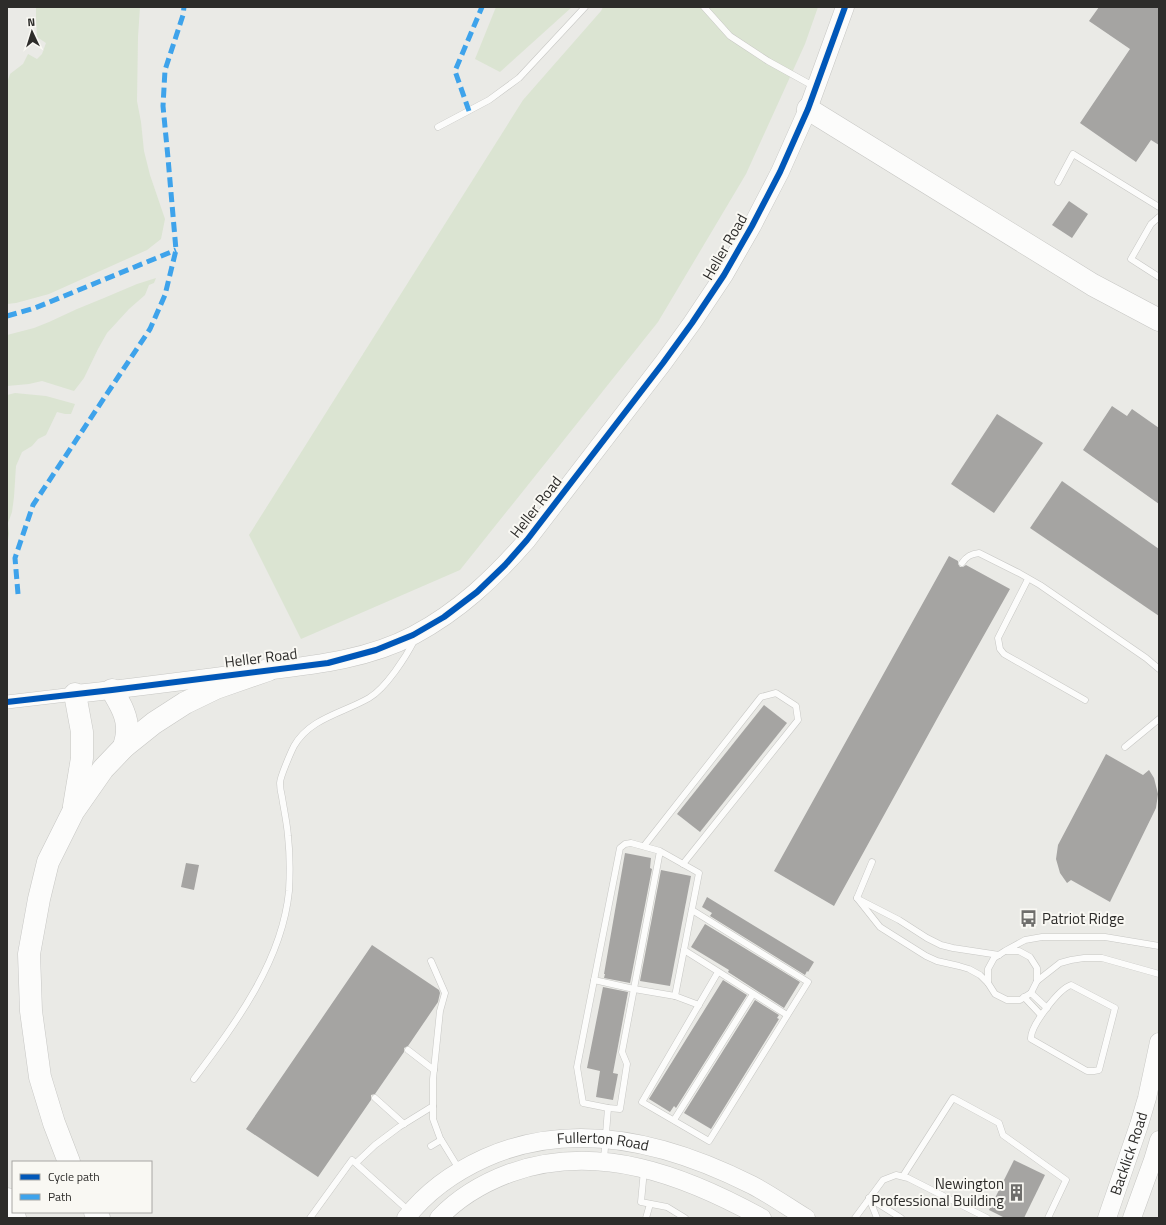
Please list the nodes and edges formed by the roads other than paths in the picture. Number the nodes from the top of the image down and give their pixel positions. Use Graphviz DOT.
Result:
graph roads {
  1 [pos="585,7"];
  2 [pos="704,7"];
  3 [pos="845,7"];
  4 [pos="816,87"];
  5 [pos="808,109"];
  6 [pos="438,127"];
  7 [pos="1058,182"];
  8 [pos="1159,207"];
  9 [pos="1159,217"];
  10 [pos="1159,277"];
  11 [pos="1159,320"];
  12 [pos="962,563"];
  13 [pos="1028,579"];
  14 [pos="416,634"];
  15 [pos="1159,669"];
  16 [pos="268,670"];
  17 [pos="112,690"];
  18 [pos="75,694"];
  19 [pos="1085,700"];
  20 [pos="7,702"];
  21 [pos="1159,719"];
  22 [pos="124,747"];
  23 [pos="1125,747"];
  24 [pos="73,812"];
  25 [pos="644,846"];
  26 [pos="660,851"];
  27 [pos="872,862"];
  28 [pos="683,864"];
  29 [pos="856,898"];
  30 [pos="692,910"];
  31 [pos="1159,946"];
  32 [pos="684,950"];
  33 [pos="1006,951"];
  34 [pos="999,955"];
  35 [pos="431,961"];
  36 [pos="718,972"];
  37 [pos="1159,974"];
  38 [pos="594,980"];
  39 [pos="1037,981"];
  40 [pos="988,983"];
  41 [pos="634,989"];
  42 [pos="1031,993"];
  43 [pos="752,994"];
  44 [pos="675,996"];
  45 [pos="1024,997"];
  46 [pos="699,1005"];
  47 [pos="1047,1008"];
  48 [pos="787,1015"];
  49 [pos="1042,1015"];
  50 [pos="1159,1042"];
  51 [pos="408,1050"];
  52 [pos="434,1070"];
  53 [pos="194,1079"];
  54 [pos="375,1098"];
  55 [pos="433,1106"];
  56 [pos="608,1108"];
  57 [pos="674,1120"];
  58 [pos="404,1124"];
  59 [pos="606,1138"];
  60 [pos="441,1140"];
  61 [pos="1159,1140"];
  62 [pos="431,1146"];
  63 [pos="69,1161"];
  64 [pos="604,1161"];
  65 [pos="356,1164"];
  66 [pos="644,1169"];
  67 [pos="460,1170"];
  68 [pos="903,1176"];
  69 [pos="869,1198"];
  70 [pos="7,1200"];
  71 [pos="650,1204"];
  72 [pos="12,1211"];
  73 [pos="408,1215"];
  74 [pos="310,1218"];
  75 [pos="439,1218"];
  76 [pos="646,1218"];
  77 [pos="685,1218"];
  78 [pos="762,1218"];
  79 [pos="806,1218"];
  80 [pos="855,1218"];
  81 [pos="877,1218"];
  82 [pos="901,1218"];
  83 [pos="987,1218"];
  84 [pos="1048,1218"];
  85 [pos="1107,1218"];
  86 [pos="1132,1218"];
  1 -- 6 [label="lane"];
  2 -- 4 [label="lane"];
  3 -- 4 [label="street, Heller Road"];
  4 -- 5 [label="street, Heller Road"];
  5 -- 11 [label="highway"];
  5 -- 14 [label="street, Heller Road"];
  7 -- 8 [label="lane"];
  9 -- 10 [label="lane"];
  12 -- 13 [label="lane"];
  13 -- 15 [label="lane"];
  13 -- 19 [label="lane"];
  14 -- 16 [label="street, Heller Road"];
  14 -- 53 [label="lane"];
  16 -- 17 [label="street, Heller Road"];
  16 -- 22 [label="highway"];
  17 -- 18 [label="street, Heller Road"];
  17 -- 22 [label="highway"];
  18 -- 20 [label="street, Heller Road"];
  18 -- 24 [label="highway"];
  21 -- 23 [label="lane"];
  22 -- 24 [label="highway"];
  24 -- 63 [label="highway"];
  25 -- 26 [label="lane"];
  25 -- 28 [label="lane"];
  25 -- 38 [label="lane"];
  26 -- 28 [label="lane"];
  26 -- 41 [label="lane"];
  27 -- 29 [label="lane"];
  28 -- 30 [label="lane"];
  29 -- 34 [label="lane"];
  29 -- 40 [label="lane"];
  30 -- 32 [label="lane"];
  30 -- 48 [label="lane"];
  31 -- 33 [label="lane"];
  32 -- 36 [label="lane"];
  32 -- 44 [label="lane"];
  33 -- 34 [label="lane"];
  33 -- 39 [label="lane"];
  34 -- 40 [label="lane"];
  35 -- 52 [label="lane"];
  36 -- 43 [label="lane"];
  36 -- 46 [label="lane"];
  37 -- 39 [label="lane"];
  38 -- 41 [label="lane"];
  38 -- 56 [label="lane"];
  39 -- 42 [label="lane"];
  40 -- 45 [label="lane"];
  41 -- 44 [label="lane"];
  41 -- 56 [label="lane"];
  42 -- 45 [label="lane"];
  42 -- 47 [label="lane"];
  43 -- 48 [label="lane"];
  43 -- 57 [label="lane"];
  44 -- 46 [label="lane"];
  45 -- 49 [label="lane"];
  46 -- 57 [label="lane"];
  47 -- 49 [label="lane"];
  47 -- 49 [label="lane"];
  48 -- 57 [label="lane"];
  50 -- 85 [label="street, Backlick Road"];
  51 -- 52 [label="lane"];
  52 -- 55 [label="lane"];
  54 -- 58 [label="lane"];
  55 -- 58 [label="lane"];
  55 -- 60 [label="lane"];
  56 -- 59 [label="lane"];
  58 -- 65 [label="lane"];
  59 -- 64 [label="lane"];
  59 -- 67 [label="street, Fullerton Road"];
  59 -- 79 [label="street, Fullerton Road"];
  60 -- 62 [label="lane"];
  60 -- 67 [label="lane"];
  61 -- 86 [label="street, Backlick Road"];
  64 -- 66 [label="street, Fullerton Road"];
  64 -- 75 [label="street, Fullerton Road"];
  65 -- 73 [label="lane"];
  65 -- 74 [label="lane"];
  66 -- 71 [label="lane"];
  66 -- 78 [label="street, Fullerton Road"];
  67 -- 73 [label="street, Fullerton Road"];
  68 -- 69 [label="lane"];
  68 -- 83 [label="lane"];
  68 -- 84 [label="lane"];
  69 -- 80 [label="lane"];
  69 -- 81 [label="lane"];
  69 -- 82 [label="lane"];
  70 -- 72 [label="highway"];
  71 -- 76 [label="lane"];
  71 -- 77 [label="lane"];
}
